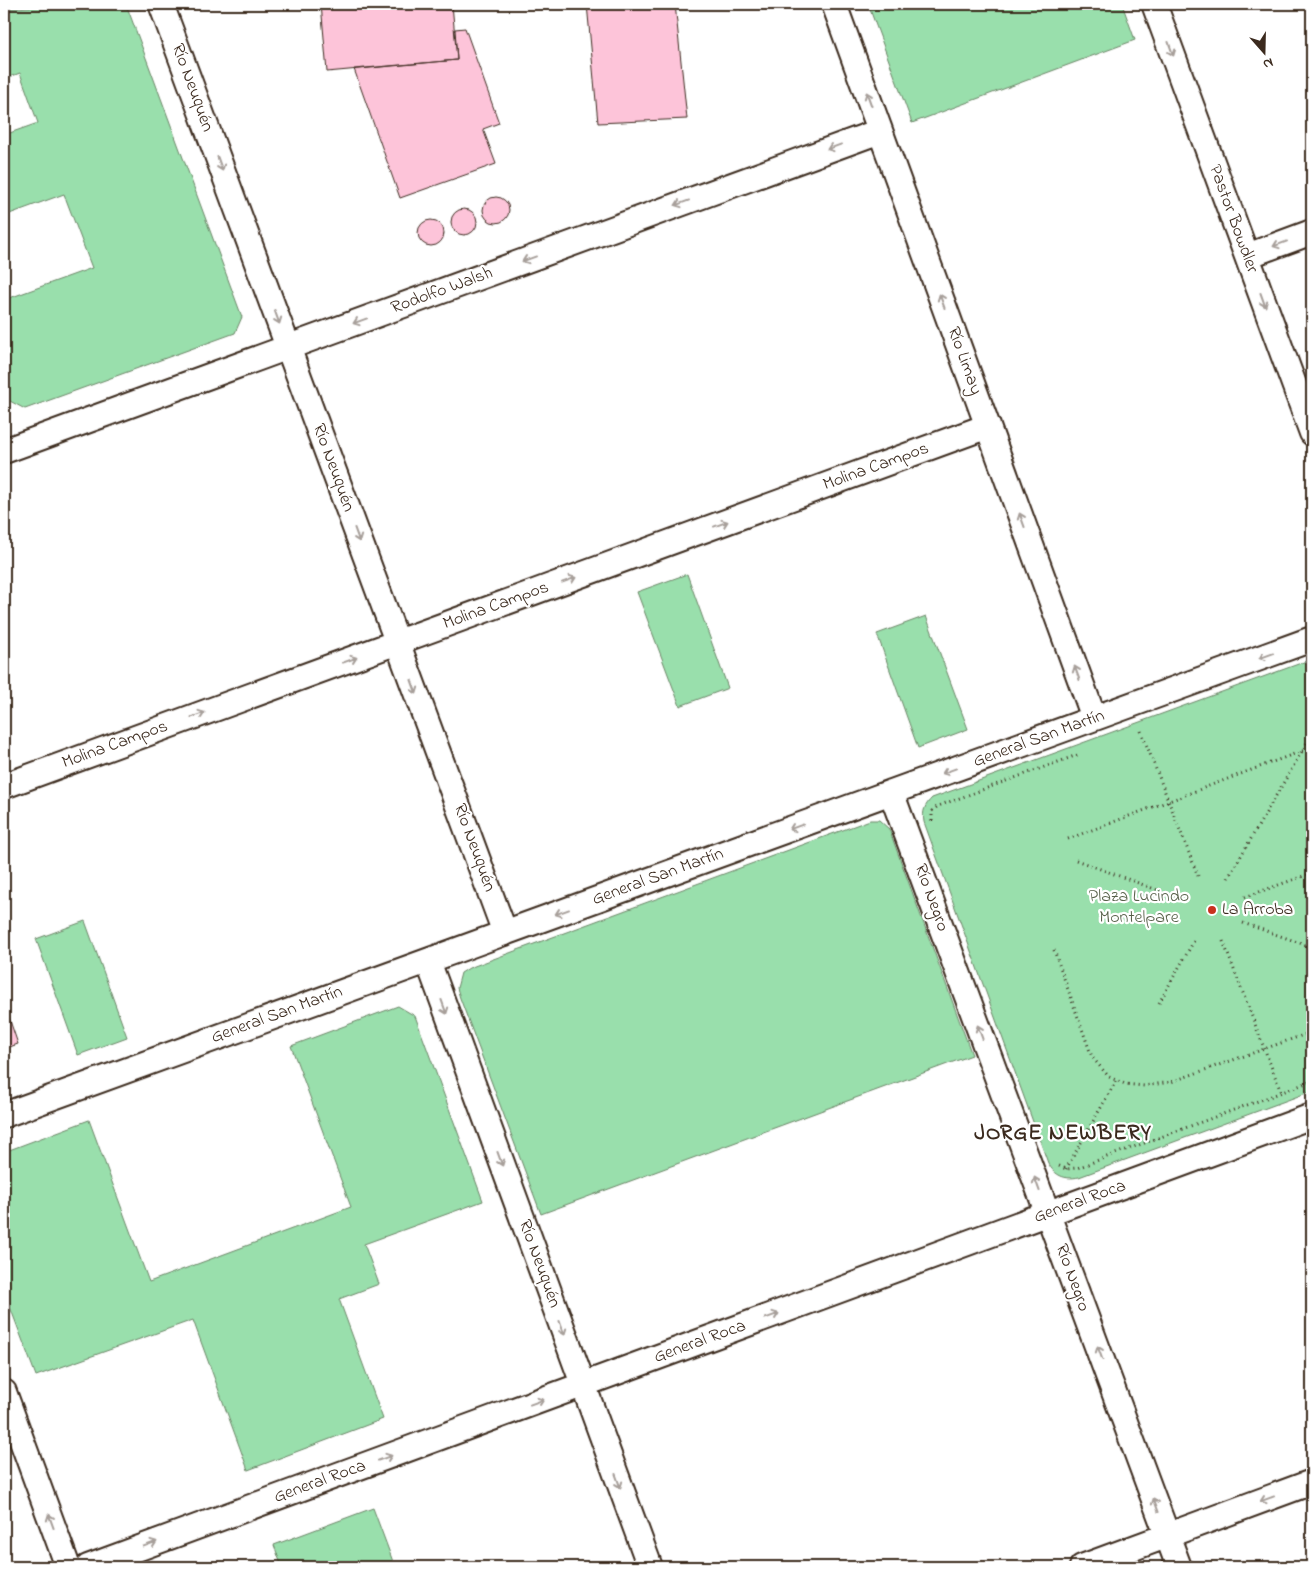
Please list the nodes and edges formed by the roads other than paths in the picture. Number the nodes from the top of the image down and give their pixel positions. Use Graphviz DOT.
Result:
graph roads {
  1 [pos="160,4"];
  2 [pos="834,4"];
  3 [pos="1154,4"];
  4 [pos="880,131"];
  5 [pos="1312,232"];
  6 [pos="1247,256"];
  7 [pos="288,347"];
  8 [pos="988,426"];
  9 [pos="1312,434"];
  10 [pos="4,451"];
  11 [pos="1312,639"];
  12 [pos="397,642"];
  13 [pos="1094,718"];
  14 [pos="4,786"];
  15 [pos="891,792"];
  16 [pos="505,933"];
  17 [pos="428,961"];
  18 [pos="4,1115"];
  19 [pos="1312,1116"];
  20 [pos="1048,1214"];
  21 [pos="583,1385"];
  22 [pos="4,1392"];
  23 [pos="1312,1482"];
  24 [pos="1167,1536"];
  25 [pos="68,1567"];
  26 [pos="88,1567"];
  27 [pos="650,1567"];
  28 [pos="1082,1567"];
  29 [pos="1179,1567"];
  1 -- 7 [label="street, Río Neuquén, one-way"];
  4 -- 2 [label="street, Río Limay, one-way"];
  3 -- 6 [label="street, Pastor Bowdler, one-way"];
  4 -- 7 [label="street, Rodolfo Walsh, one-way"];
  8 -- 4 [label="street, Río Limay, one-way"];
  5 -- 6 [label="street, one-way"];
  6 -- 9 [label="street, Pastor Bowdler, one-way"];
  7 -- 10 [label="street, Rodolfo Walsh"];
  7 -- 12 [label="street, Río Neuquén, one-way"];
  12 -- 8 [label="street, Molina Campos, one-way"];
  13 -- 8 [label="street, Río Limay, one-way"];
  11 -- 13 [label="street, General San Martín, one-way"];
  14 -- 12 [label="street, Molina Campos, one-way"];
  12 -- 16 [label="street, Río Neuquén, one-way"];
  13 -- 15 [label="street, General San Martín, one-way"];
  15 -- 16 [label="street, General San Martín, one-way"];
  20 -- 15 [label="street, Río Negro, one-way"];
  16 -- 17 [label="street, General San Martín"];
  17 -- 18 [label="street, General San Martín"];
  17 -- 21 [label="street, Río Neuquén, one-way"];
  19 -- 20 [label="street, General Roca"];
  21 -- 20 [label="street, General Roca, one-way"];
  24 -- 20 [label="street, Río Negro, one-way"];
  26 -- 21 [label="street, General Roca, one-way"];
  21 -- 27 [label="street, Río Neuquén, one-way"];
  25 -- 22 [label="street, one-way"];
  23 -- 24 [label="street, one-way"];
  24 -- 28 [label="street"];
  24 -- 29 [label="street, Río Negro"];
}
